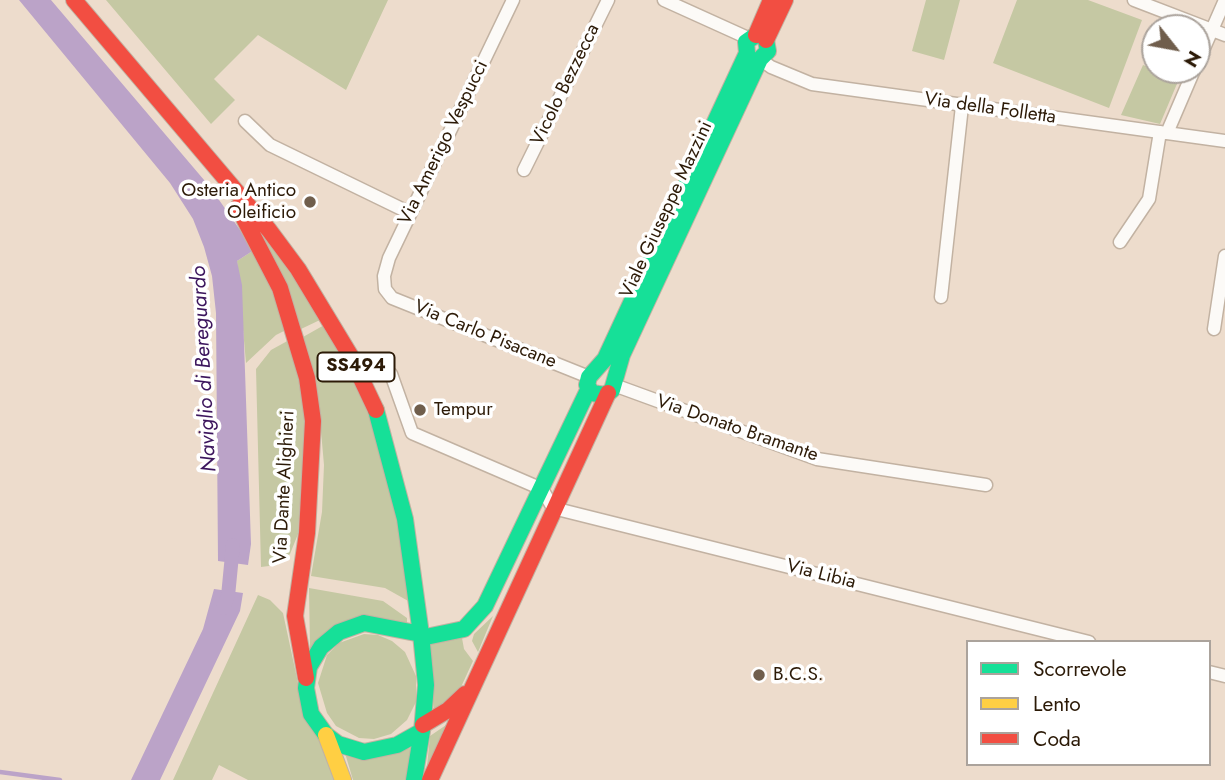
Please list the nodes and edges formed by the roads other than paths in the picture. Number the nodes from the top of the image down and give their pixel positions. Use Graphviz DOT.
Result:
graph roads {
  1 [pos="74,0"];
  2 [pos="513,0"];
  3 [pos="608,0"];
  4 [pos="664,0"];
  5 [pos="771,0"];
  6 [pos="785,0"];
  7 [pos="1134,0"];
  8 [pos="1225,0"];
  9 [pos="1212,30"];
  10 [pos="1225,35"];
  11 [pos="755,45"];
  12 [pos="1187,84"];
  13 [pos="962,106"];
  14 [pos="245,121"];
  15 [pos="1163,133"];
  16 [pos="1225,141"];
  17 [pos="202,154"];
  18 [pos="524,170"];
  19 [pos="410,213"];
  20 [pos="1120,242"];
  21 [pos="1225,256"];
  22 [pos="385,289"];
  23 [pos="941,297"];
  24 [pos="1214,329"];
  25 [pos="391,374"];
  26 [pos="592,378"];
  27 [pos="611,387"];
  28 [pos="986,485"];
  29 [pos="542,489"];
  30 [pos="553,508"];
  31 [pos="421,636"];
  32 [pos="1081,640"];
  33 [pos="306,678"];
  34 [pos="471,687"];
  35 [pos="422,728"];
  36 [pos="326,735"];
  37 [pos="343,780"];
  38 [pos="414,780"];
  39 [pos="430,780"];
  1 -- 17 [label="main road, Via Dante Alighieri / SS494"];
  2 -- 19 [label="street, Via Amerigo Vespucci"];
  3 -- 18 [label="street, Vicolo Bezzecca"];
  4 -- 11 [label="street, Via della Folletta"];
  5 -- 11 [label="main road, Viale Giuseppe Mazzini"];
  6 -- 11 [label="main road, Viale Giuseppe Mazzini"];
  7 -- 9 [label="street"];
  8 -- 9 [label="street"];
  9 -- 10 [label="street"];
  11 -- 13 [label="street, Via della Folletta"];
  11 -- 26 [label="main road, Viale Giuseppe Mazzini"];
  11 -- 27 [label="main road, Viale Giuseppe Mazzini"];
  12 -- 15 [label="street"];
  13 -- 15 [label="street, Via della Folletta"];
  13 -- 23 [label="street"];
  14 -- 19 [label="street"];
  15 -- 16 [label="street, Via della Folletta"];
  15 -- 20 [label="street"];
  17 -- 31 [label="main road, Via Dante Alighieri / SS494"];
  17 -- 33 [label="main road, Via Dante Alighieri / SS494"];
  19 -- 22 [label="street, Via Amerigo Vespucci"];
  21 -- 24 [label="street"];
  22 -- 26 [label="street, Via Carlo Pisacane"];
  25 -- 29 [label="street"];
  26 -- 27 [label="main road"];
  26 -- 27 [label="main road"];
  26 -- 29 [label="main road, Viale Giuseppe Mazzini"];
  27 -- 28 [label="street, Via Donato Bramante"];
  27 -- 30 [label="main road, Viale Giuseppe Mazzini"];
  29 -- 30 [label="street"];
  29 -- 31 [label="main road, Viale Giuseppe Mazzini"];
  30 -- 32 [label="street, Via Libia"];
  30 -- 34 [label="main road, Viale Giuseppe Mazzini"];
  31 -- 33 [label="main road, Viale Giuseppe Mazzini"];
  31 -- 35 [label="main road, SS494"];
  33 -- 36 [label="main road, SS494"];
  34 -- 35 [label="main road, Viale Giuseppe Mazzini"];
  34 -- 39 [label="main road, Viale Giuseppe Mazzini"];
  35 -- 36 [label="main road, Viale Giuseppe Mazzini"];
  35 -- 38 [label="main road, SS494"];
  36 -- 37 [label="main road, SS494"];
}
